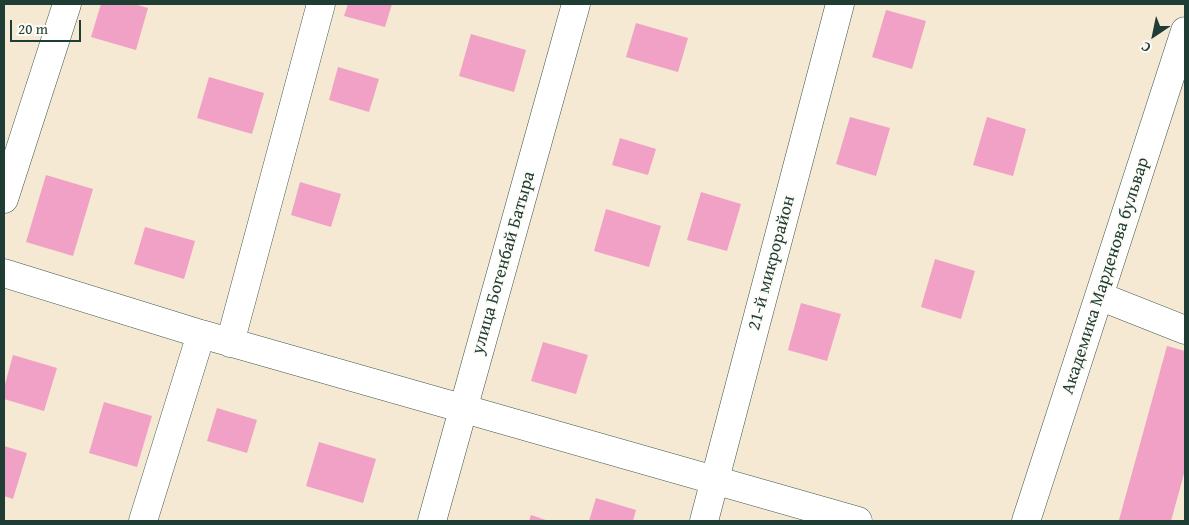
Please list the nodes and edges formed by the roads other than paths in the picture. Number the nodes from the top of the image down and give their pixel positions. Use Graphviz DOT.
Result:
graph roads {
  1 [pos="67,4"];
  2 [pos="321,4"];
  3 [pos="576,4"];
  4 [pos="840,4"];
  5 [pos="1185,31"];
  6 [pos="4,199"];
  7 [pos="4,273"];
  8 [pos="1099,296"];
  9 [pos="1185,330"];
  10 [pos="201,334"];
  11 [pos="230,343"];
  12 [pos="463,410"];
  13 [pos="715,481"];
  14 [pos="143,521"];
  15 [pos="432,521"];
  16 [pos="704,521"];
  17 [pos="858,521"];
  18 [pos="1026,521"];
  1 -- 6 [label="street"];
  2 -- 11 [label="street"];
  3 -- 12 [label="street, улица Богенбай Батыра"];
  4 -- 13 [label="street, 21-й микрорайон"];
  5 -- 8 [label="street, Академика Марденова бульвар"];
  7 -- 10 [label="street"];
  8 -- 9 [label="street"];
  8 -- 18 [label="street, Академика Марденова бульвар"];
  10 -- 11 [label="street"];
  10 -- 14 [label="street"];
  11 -- 12 [label="street"];
  12 -- 13 [label="street"];
  12 -- 15 [label="street, улица Богенбай Батыра"];
  13 -- 16 [label="street, 21-й микрорайон"];
  13 -- 17 [label="street"];
}
